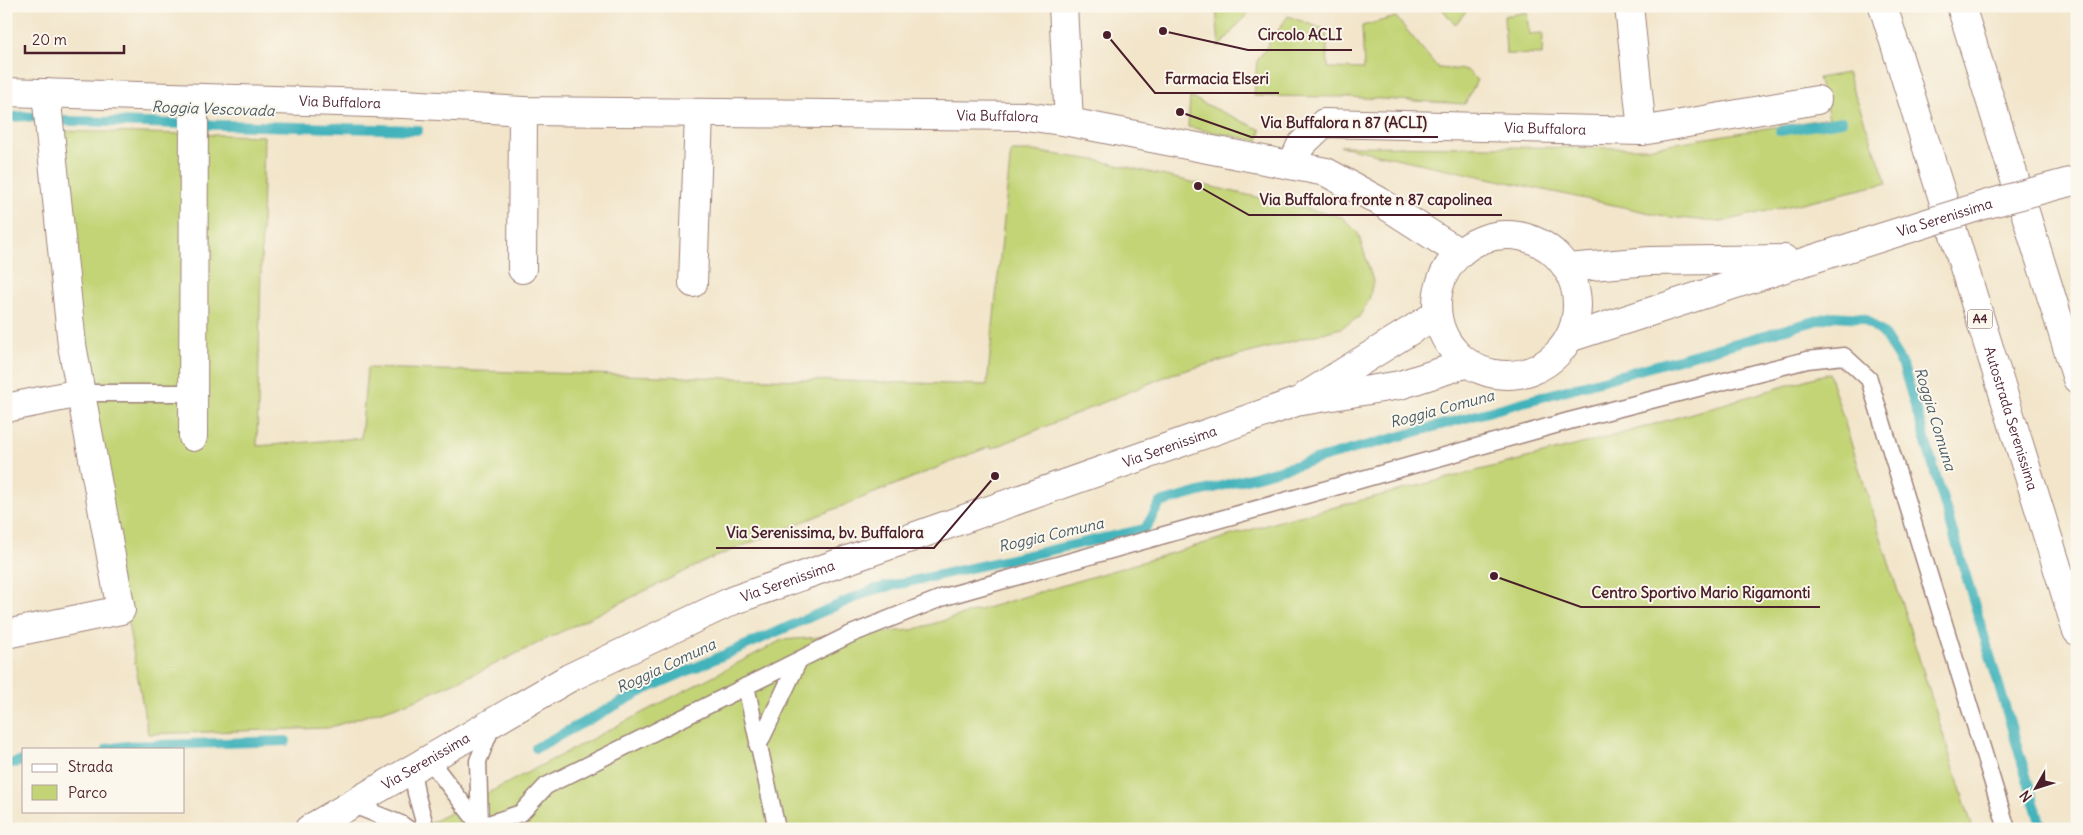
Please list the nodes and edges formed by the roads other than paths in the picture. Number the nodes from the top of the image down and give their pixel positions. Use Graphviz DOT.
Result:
graph roads {
  1 [pos="1063,6"];
  2 [pos="1629,6"];
  3 [pos="1883,6"];
  4 [pos="1960,6"];
  5 [pos="6,92"];
  6 [pos="46,93"];
  7 [pos="194,98"];
  8 [pos="1818,100"];
  9 [pos="523,111"];
  10 [pos="699,114"];
  11 [pos="1069,122"];
  12 [pos="1642,131"];
  13 [pos="1292,164"];
  14 [pos="2077,180"];
  15 [pos="1460,253"];
  16 [pos="1813,259"];
  17 [pos="1567,268"];
  18 [pos="522,269"];
  19 [pos="694,283"];
  20 [pos="1437,314"];
  21 [pos="1570,338"];
  22 [pos="1468,363"];
  23 [pos="2077,379"];
  24 [pos="80,393"];
  25 [pos="193,393"];
  26 [pos="1296,402"];
  27 [pos="6,408"];
  28 [pos="193,437"];
  29 [pos="2077,631"];
  30 [pos="6,634"];
  31 [pos="799,660"];
  32 [pos="746,686"];
  33 [pos="494,720"];
  34 [pos="758,746"];
  35 [pos="420,763"];
  36 [pos="351,804"];
  37 [pos="522,821"];
  38 [pos="476,827"];
  39 [pos="309,829"];
  40 [pos="408,829"];
  41 [pos="426,829"];
  42 [pos="777,829"];
  43 [pos="2007,829"];
  1 -- 11 [label="main road"];
  2 -- 12 [label="main road"];
  3 -- 29 [label="main road, Autostrada Serenissima / A4"];
  4 -- 23 [label="main road"];
  5 -- 6 [label="main road, Via Buffalora"];
  6 -- 7 [label="main road, Via Buffalora"];
  6 -- 24 [label="main road"];
  7 -- 9 [label="main road, Via Buffalora"];
  7 -- 25 [label="main road"];
  8 -- 12 [label="main road, Via Buffalora"];
  9 -- 10 [label="main road, Via Buffalora"];
  9 -- 18 [label="main road"];
  10 -- 11 [label="main road, Via Buffalora"];
  10 -- 19 [label="main road"];
  11 -- 13 [label="main road, Via Buffalora"];
  12 -- 13 [label="main road, Via Buffalora"];
  13 -- 15 [label="main road, Via Buffalora"];
  14 -- 16 [label="main road, Via Serenissima, bridge"];
  15 -- 17 [label="main road"];
  15 -- 20 [label="main road"];
  16 -- 17 [label="main road, Via Serenissima"];
  16 -- 21 [label="main road, Via Serenissima"];
  17 -- 21 [label="main road"];
  20 -- 22 [label="main road"];
  20 -- 26 [label="main road, Via Serenissima"];
  21 -- 22 [label="main road"];
  22 -- 26 [label="main road, Via Serenissima"];
  24 -- 25 [label="lane"];
  24 -- 27 [label="main road"];
  24 -- 30 [label="main road"];
  25 -- 28 [label="main road"];
  26 -- 33 [label="main road, Via Serenissima"];
  31 -- 32 [label="lane"];
  31 -- 34 [label="lane"];
  31 -- 43 [label="lane"];
  32 -- 34 [label="lane"];
  32 -- 37 [label="lane"];
  33 -- 35 [label="main road, Via Serenissima"];
  33 -- 38 [label="lane"];
  34 -- 42 [label="lane"];
  35 -- 36 [label="main road, Via Serenissima"];
  35 -- 38 [label="lane"];
  35 -- 41 [label="lane"];
  36 -- 39 [label="main road, Via Serenissima"];
  36 -- 40 [label="lane"];
  37 -- 38 [label="lane"];
}
